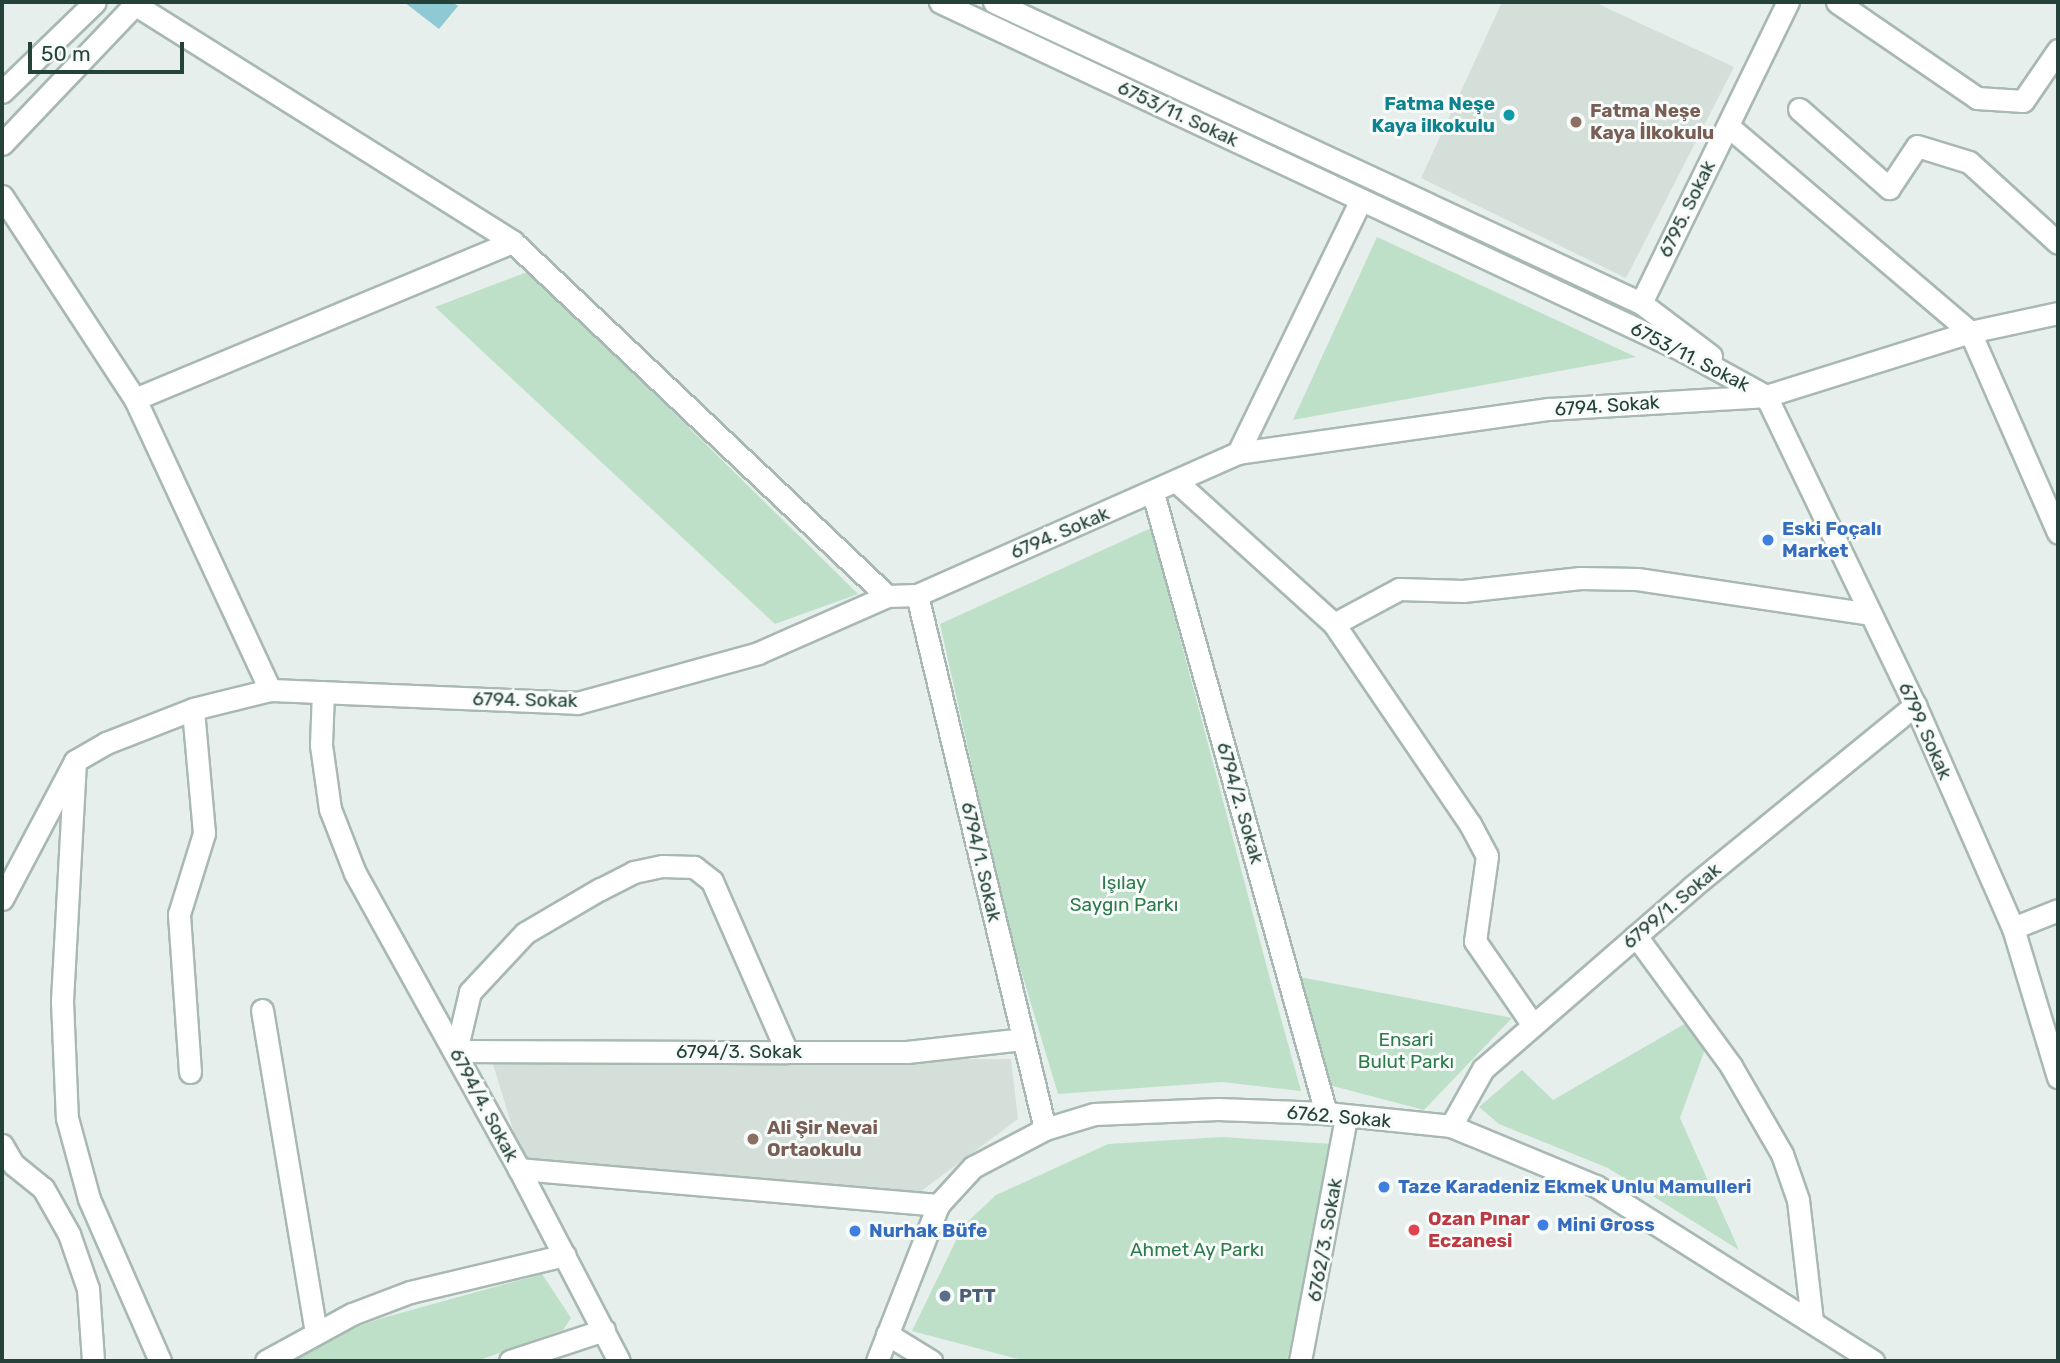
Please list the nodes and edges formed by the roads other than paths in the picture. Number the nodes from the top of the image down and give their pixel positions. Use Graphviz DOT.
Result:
graph roads {
  1 [pos="95,2"];
  2 [pos="940,2"];
  3 [pos="994,2"];
  4 [pos="1788,2"];
  5 [pos="1837,2"];
  6 [pos="134,3"];
  7 [pos="2058,50"];
  8 [pos="2,92"];
  9 [pos="1799,109"];
  10 [pos="1728,126"];
  11 [pos="2,144"];
  12 [pos="2,196"];
  13 [pos="1361,200"];
  14 [pos="513,242"];
  15 [pos="2058,243"];
  16 [pos="1642,303"];
  17 [pos="2058,313"];
  18 [pos="1970,332"];
  19 [pos="1766,396"];
  20 [pos="135,400"];
  21 [pos="1238,453"];
  22 [pos="1177,482"];
  23 [pos="1153,493"];
  24 [pos="2058,532"];
  25 [pos="917,594"];
  26 [pos="887,596"];
  27 [pos="1870,614"];
  28 [pos="1334,624"];
  29 [pos="270,690"];
  30 [pos="323,692"];
  31 [pos="1915,705"];
  32 [pos="193,709"];
  33 [pos="75,761"];
  34 [pos="2,899"];
  35 [pos="2058,911"];
  36 [pos="2013,928"];
  37 [pos="1636,936"];
  38 [pos="262,1010"];
  39 [pos="1533,1025"];
  40 [pos="1022,1039"];
  41 [pos="456,1051"];
  42 [pos="787,1052"];
  43 [pos="190,1072"];
  44 [pos="2058,1077"];
  45 [pos="1336,1116"];
  46 [pos="1451,1126"];
  47 [pos="1045,1129"];
  48 [pos="2,1145"];
  49 [pos="519,1169"];
  50 [pos="938,1205"];
  51 [pos="565,1255"];
  52 [pos="1812,1321"];
  53 [pos="604,1330"];
  54 [pos="316,1331"];
  55 [pos="887,1334"];
  56 [pos="1843,1352"];
  57 [pos="93,1361"];
  58 [pos="160,1361"];
  59 [pos="266,1361"];
  60 [pos="515,1361"];
  61 [pos="619,1361"];
  62 [pos="877,1361"];
  63 [pos="930,1361"];
  64 [pos="1300,1361"];
  65 [pos="1873,1361"];
  1 -- 8 [label="street"];
  2 -- 13 [label="street, 6753/11. Sokak"];
  3 -- 16 [label="street, 6753/11. Sokak"];
  4 -- 10 [label="street, 6795. Sokak"];
  5 -- 7 [label="street"];
  6 -- 11 [label="street"];
  6 -- 14 [label="street"];
  9 -- 15 [label="street"];
  10 -- 16 [label="street, 6795. Sokak"];
  10 -- 18 [label="street"];
  12 -- 20 [label="street"];
  13 -- 19 [label="street, 6753/11. Sokak"];
  13 -- 21 [label="street"];
  14 -- 20 [label="street"];
  14 -- 26 [label="street"];
  16 -- 19 [label="street, 6753/11. Sokak"];
  17 -- 18 [label="street, 6794. Sokak"];
  18 -- 19 [label="street, 6794. Sokak"];
  18 -- 24 [label="street"];
  19 -- 21 [label="street, 6794. Sokak"];
  19 -- 27 [label="street, 6799. Sokak"];
  20 -- 29 [label="street"];
  21 -- 22 [label="street, 6794. Sokak"];
  22 -- 23 [label="street, 6794. Sokak"];
  22 -- 28 [label="street"];
  23 -- 25 [label="street, 6794. Sokak"];
  23 -- 45 [label="street, 6794/2. Sokak"];
  25 -- 26 [label="street, 6794. Sokak"];
  25 -- 40 [label="street, 6794/1. Sokak"];
  26 -- 30 [label="street, 6794. Sokak"];
  27 -- 28 [label="street"];
  27 -- 31 [label="street, 6799. Sokak"];
  28 -- 39 [label="street"];
  29 -- 30 [label="street, 6794. Sokak"];
  29 -- 32 [label="street, 6794. Sokak"];
  30 -- 41 [label="street, 6794/4. Sokak"];
  31 -- 36 [label="street, 6799. Sokak"];
  31 -- 37 [label="street, 6799/1. Sokak"];
  32 -- 33 [label="street, 6794. Sokak"];
  32 -- 43 [label="street"];
  33 -- 34 [label="street"];
  33 -- 58 [label="street"];
  35 -- 36 [label="street"];
  36 -- 44 [label="street, 6799. Sokak"];
  37 -- 39 [label="street, 6799/1. Sokak"];
  37 -- 52 [label="street"];
  38 -- 54 [label="street"];
  39 -- 46 [label="street, 6799/1. Sokak"];
  40 -- 42 [label="street, 6794/3. Sokak"];
  40 -- 47 [label="street, 6794/1. Sokak"];
  41 -- 42 [label="street, 6794/3. Sokak"];
  41 -- 42 [label="street"];
  41 -- 49 [label="street, 6794/4. Sokak"];
  45 -- 46 [label="street, 6762. Sokak"];
  45 -- 47 [label="street, 6762. Sokak"];
  45 -- 64 [label="street, 6762/3. Sokak"];
  46 -- 52 [label="street, 6762. Sokak"];
  47 -- 50 [label="street, 6762. Sokak"];
  48 -- 57 [label="street"];
  49 -- 50 [label="street, 6794/4. Sokak"];
  49 -- 51 [label="street"];
  50 -- 55 [label="street, 6762. Sokak"];
  51 -- 53 [label="street"];
  51 -- 54 [label="street"];
  52 -- 56 [label="street, 6762. Sokak"];
  53 -- 60 [label="street"];
  53 -- 61 [label="street"];
  54 -- 59 [label="street"];
  55 -- 62 [label="street, 6762. Sokak"];
  55 -- 63 [label="street"];
  56 -- 65 [label="street, 6762. Sokak"];
}
